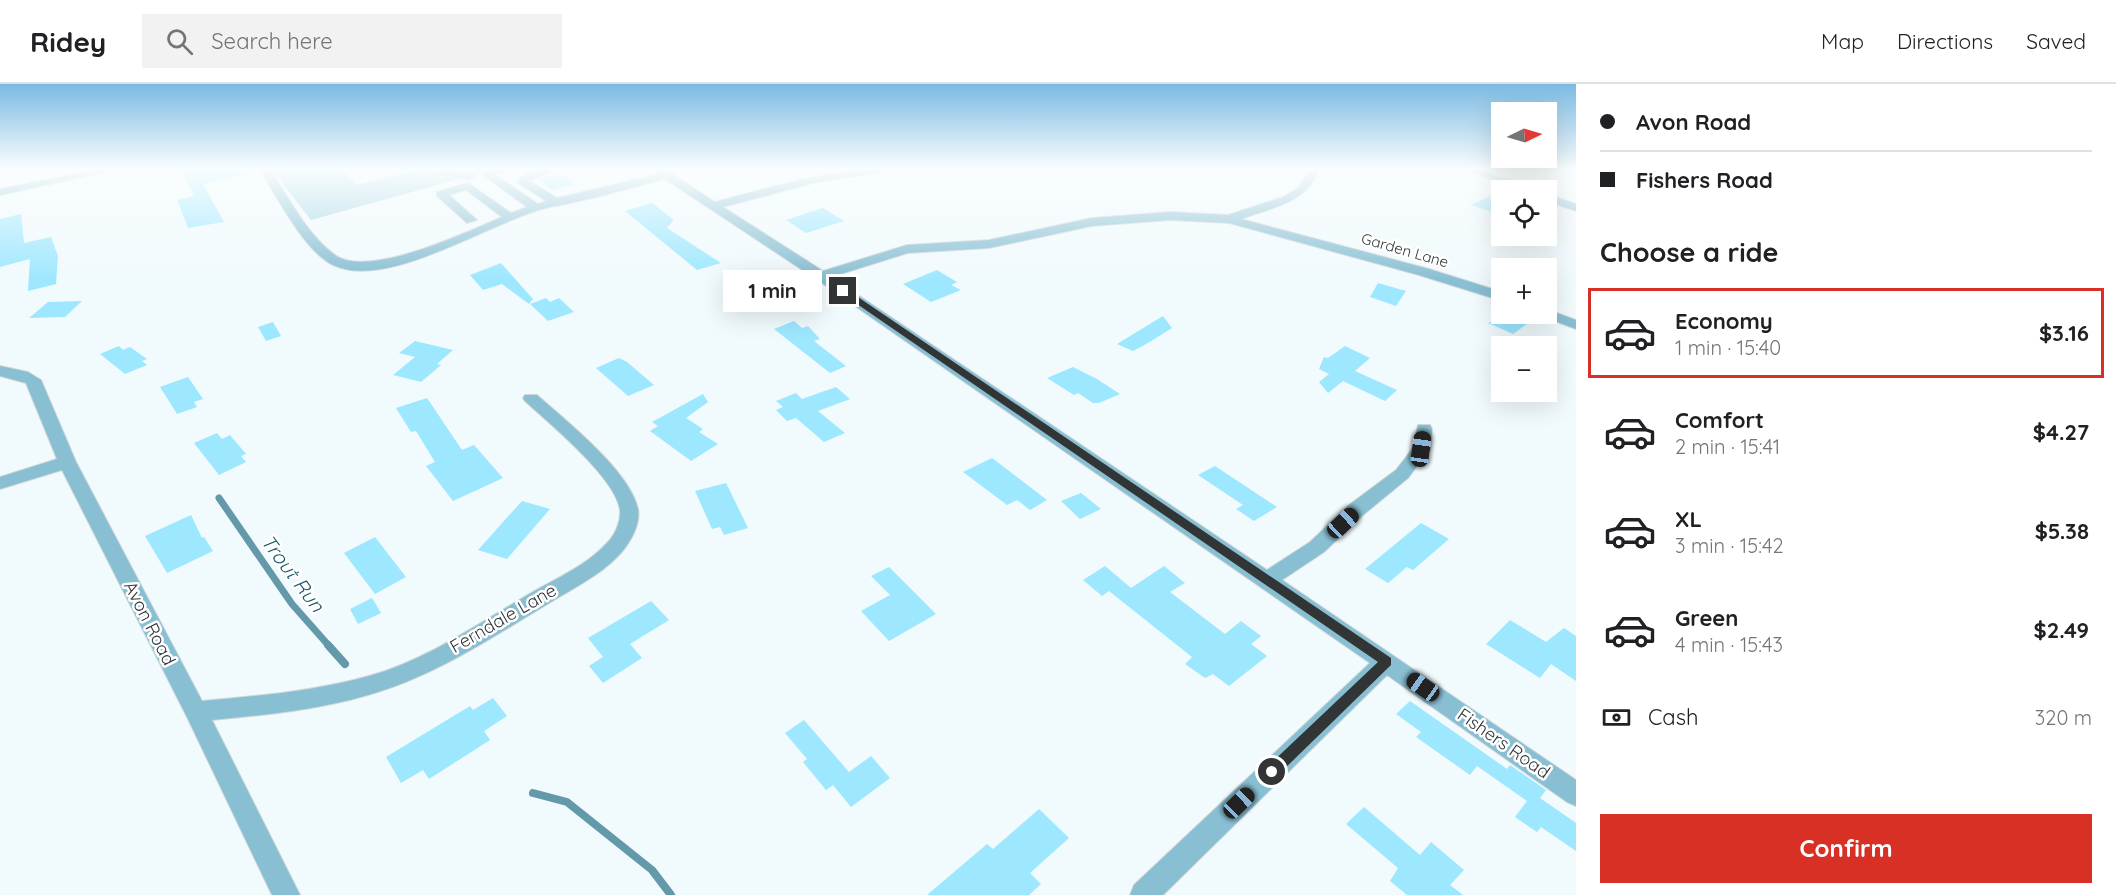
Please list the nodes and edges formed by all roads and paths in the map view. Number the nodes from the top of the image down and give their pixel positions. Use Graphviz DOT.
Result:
graph roads {
  1 [pos="290,206"];
  2 [pos="455,206"];
  3 [pos="497,206"];
  4 [pos="533,206"];
  5 [pos="545,206"];
  6 [pos="716,206"];
  7 [pos="1267,206"];
  8 [pos="536,208"];
  9 [pos="510,218"];
  10 [pos="1229,219"];
  11 [pos="471,220"];
  12 [pos="821,276"];
  13 [pos="1491,293"];
  14 [pos="1557,317"];
  15 [pos="1576,325"];
  16 [pos="0,371"];
  17 [pos="531,398"];
  18 [pos="1424,429"];
  19 [pos="67,462"];
  20 [pos="0,483"];
  21 [pos="1268,580"];
  22 [pos="1387,661"];
  23 [pos="196,712"];
  24 [pos="1573,787"];
  25 [pos="286,895"];
  26 [pos="1144,895"];
  1 -- 9 [label="street"];
  2 -- 11 [label="street"];
  3 -- 9 [label="street"];
  4 -- 8 [label="street"];
  5 -- 8 [label="street"];
  6 -- 12 [label="street, Fishers Road"];
  7 -- 10 [label="street"];
  8 -- 9 [label="street"];
  10 -- 12 [label="street"];
  10 -- 13 [label="street, Garden Lane"];
  12 -- 21 [label="street, Fishers Road"];
  14 -- 15 [label="street"];
  16 -- 19 [label="street, Avon Road"];
  17 -- 23 [label="street, Ferndale Lane"];
  18 -- 21 [label="street"];
  19 -- 20 [label="street"];
  19 -- 23 [label="street, Avon Road"];
  21 -- 22 [label="street, Fishers Road"];
  22 -- 24 [label="street, Fishers Road"];
  22 -- 26 [label="street"];
  23 -- 25 [label="street, Avon Road"];
}
